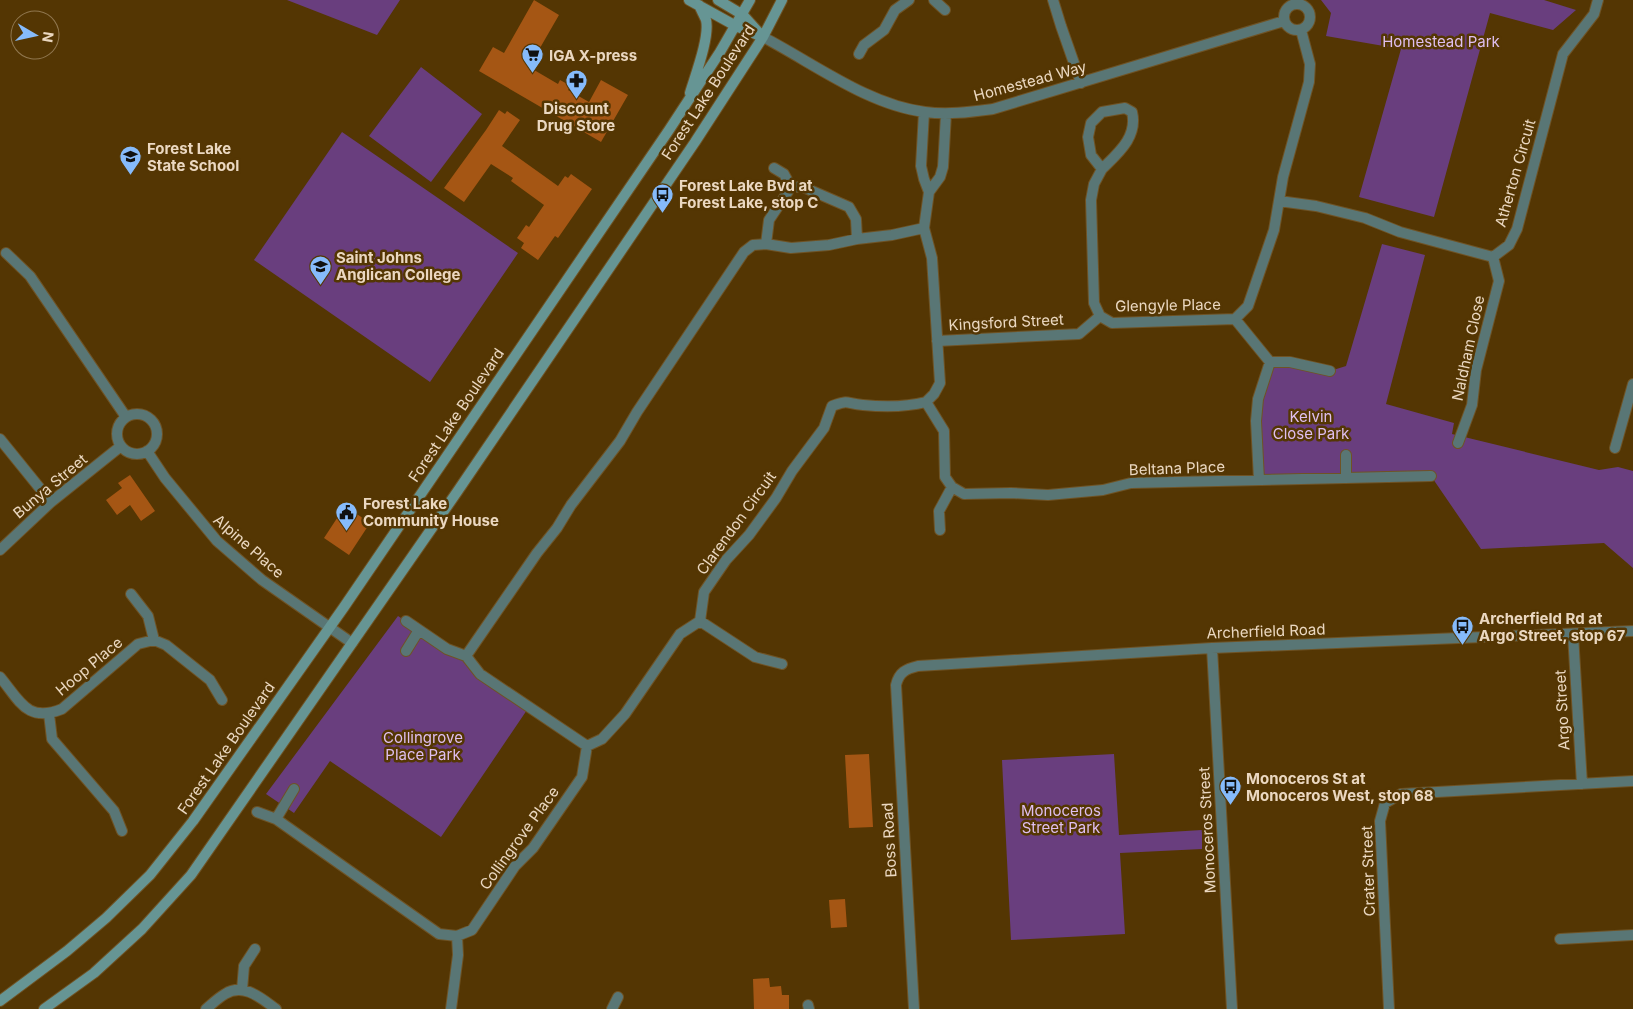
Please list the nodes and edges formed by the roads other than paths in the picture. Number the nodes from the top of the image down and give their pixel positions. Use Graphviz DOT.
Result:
graph roads {
  1 [pos="690,0"];
  2 [pos="718,0"];
  3 [pos="750,0"];
  4 [pos="782,0"];
  5 [pos="909,0"];
  6 [pos="934,0"];
  7 [pos="1053,0"];
  8 [pos="1598,0"];
  9 [pos="1302,2"];
  10 [pos="700,5"];
  11 [pos="945,10"];
  12 [pos="743,15"];
  13 [pos="1284,21"];
  14 [pos="736,26"];
  15 [pos="1301,30"];
  16 [pos="762,37"];
  17 [pos="859,54"];
  18 [pos="1081,82"];
  19 [pos="686,105"];
  20 [pos="924,112"];
  21 [pos="946,114"];
  22 [pos="774,168"];
  23 [pos="1102,169"];
  24 [pos="791,187"];
  25 [pos="929,192"];
  26 [pos="1279,201"];
  27 [pos="924,228"];
  28 [pos="857,239"];
  29 [pos="766,244"];
  30 [pos="6,253"];
  31 [pos="1493,257"];
  32 [pos="1100,316"];
  33 [pos="1235,319"];
  34 [pos="937,341"];
  35 [pos="1270,362"];
  36 [pos="1330,371"];
  37 [pos="1633,384"];
  38 [pos="926,402"];
  39 [pos="126,417"];
  40 [pos="0,439"];
  41 [pos="1458,443"];
  42 [pos="121,446"];
  43 [pos="1615,448"];
  44 [pos="147,451"];
  45 [pos="1346,455"];
  46 [pos="1431,476"];
  47 [pos="1346,478"];
  48 [pos="1259,480"];
  49 [pos="952,487"];
  50 [pos="51,502"];
  51 [pos="940,530"];
  52 [pos="0,550"];
  53 [pos="131,594"];
  54 [pos="406,621"];
  55 [pos="700,621"];
  56 [pos="330,627"];
  57 [pos="419,630"];
  58 [pos="1633,631"];
  59 [pos="1573,634"];
  60 [pos="154,640"];
  61 [pos="352,643"];
  62 [pos="1212,648"];
  63 [pos="406,651"];
  64 [pos="466,656"];
  65 [pos="782,664"];
  66 [pos="902,672"];
  67 [pos="0,678"];
  68 [pos="222,700"];
  69 [pos="49,714"];
  70 [pos="587,746"];
  71 [pos="1633,781"];
  72 [pos="1582,784"];
  73 [pos="294,789"];
  74 [pos="257,812"];
  75 [pos="276,819"];
  76 [pos="122,831"];
  77 [pos="1633,935"];
  78 [pos="457,936"];
  79 [pos="1560,939"];
  80 [pos="255,949"];
  81 [pos="242,990"];
  82 [pos="618,997"];
  83 [pos="0,1001"];
  84 [pos="44,1009"];
  85 [pos="206,1009"];
  86 [pos="276,1009"];
  87 [pos="451,1009"];
  88 [pos="612,1009"];
  89 [pos="914,1009"];
  90 [pos="1232,1009"];
  91 [pos="1389,1009"];
  1 -- 10 [label="main road"];
  2 -- 12 [label="main road"];
  3 -- 12 [label="main road, Forest Lake Boulevard"];
  4 -- 16 [label="main road, Forest Lake Boulevard"];
  5 -- 17 [label="street"];
  6 -- 11 [label="street"];
  7 -- 18 [label="street"];
  8 -- 31 [label="street, Atherton Circuit"];
  9 -- 13 [label="street"];
  9 -- 15 [label="street"];
  10 -- 14 [label="main road"];
  10 -- 19 [label="main road"];
  12 -- 14 [label="main road, Forest Lake Boulevard"];
  12 -- 16 [label="main road"];
  13 -- 15 [label="street"];
  13 -- 18 [label="street, Homestead Way"];
  14 -- 16 [label="main road"];
  14 -- 19 [label="main road, Forest Lake Boulevard"];
  15 -- 26 [label="street, Glengyle Place"];
  16 -- 20 [label="street, Homestead Way"];
  16 -- 61 [label="main road, Forest Lake Boulevard"];
  18 -- 21 [label="street, Homestead Way"];
  19 -- 56 [label="main road, Forest Lake Boulevard"];
  20 -- 21 [label="street, Homestead Way"];
  20 -- 25 [label="street"];
  21 -- 25 [label="street"];
  22 -- 24 [label="street"];
  23 -- 23 [label="street, Glengyle Place"];
  23 -- 32 [label="street, Glengyle Place"];
  24 -- 28 [label="street"];
  24 -- 29 [label="street"];
  25 -- 27 [label="street"];
  26 -- 31 [label="street"];
  26 -- 33 [label="street, Glengyle Place"];
  27 -- 28 [label="street"];
  27 -- 34 [label="street"];
  28 -- 29 [label="street"];
  29 -- 64 [label="street"];
  30 -- 39 [label="street"];
  31 -- 41 [label="street, Naldham Close"];
  32 -- 33 [label="street, Glengyle Place"];
  32 -- 34 [label="street, Kingsford Street"];
  33 -- 35 [label="street"];
  34 -- 38 [label="street"];
  35 -- 36 [label="street"];
  35 -- 48 [label="street"];
  37 -- 43 [label="street"];
  38 -- 49 [label="street"];
  38 -- 55 [label="street, Clarendon Circuit"];
  39 -- 42 [label="street"];
  39 -- 44 [label="street"];
  40 -- 50 [label="street"];
  42 -- 44 [label="street"];
  42 -- 50 [label="street, Bunya Street"];
  44 -- 56 [label="street, Alpine Place"];
  45 -- 47 [label="street"];
  46 -- 47 [label="street, Beltana Place"];
  47 -- 48 [label="street, Beltana Place"];
  48 -- 49 [label="street, Beltana Place"];
  49 -- 51 [label="street"];
  50 -- 52 [label="street, Bunya Street"];
  53 -- 60 [label="street"];
  54 -- 57 [label="street"];
  55 -- 65 [label="street"];
  55 -- 70 [label="street"];
  56 -- 61 [label="street, Alpine Place"];
  56 -- 83 [label="main road, Forest Lake Boulevard"];
  57 -- 63 [label="street"];
  57 -- 64 [label="street"];
  58 -- 59 [label="street, Archerfield Road"];
  59 -- 62 [label="street, Archerfield Road"];
  59 -- 72 [label="street, Argo Street"];
  60 -- 68 [label="street"];
  60 -- 69 [label="street, Hoop Place"];
  61 -- 84 [label="main road, Forest Lake Boulevard"];
  62 -- 66 [label="street, Archerfield Road"];
  62 -- 90 [label="street, Monoceros Street"];
  64 -- 70 [label="street"];
  66 -- 89 [label="street, Boss Road"];
  67 -- 69 [label="street, Hoop Place"];
  69 -- 76 [label="street"];
  70 -- 78 [label="street, Collingrove Place"];
  71 -- 72 [label="street, Crater Street"];
  72 -- 91 [label="street, Crater Street"];
  73 -- 75 [label="street"];
  74 -- 75 [label="street"];
  75 -- 78 [label="street"];
  77 -- 79 [label="street"];
  78 -- 87 [label="street"];
  80 -- 81 [label="street"];
  81 -- 85 [label="street"];
  81 -- 86 [label="street"];
  82 -- 88 [label="street"];
}
